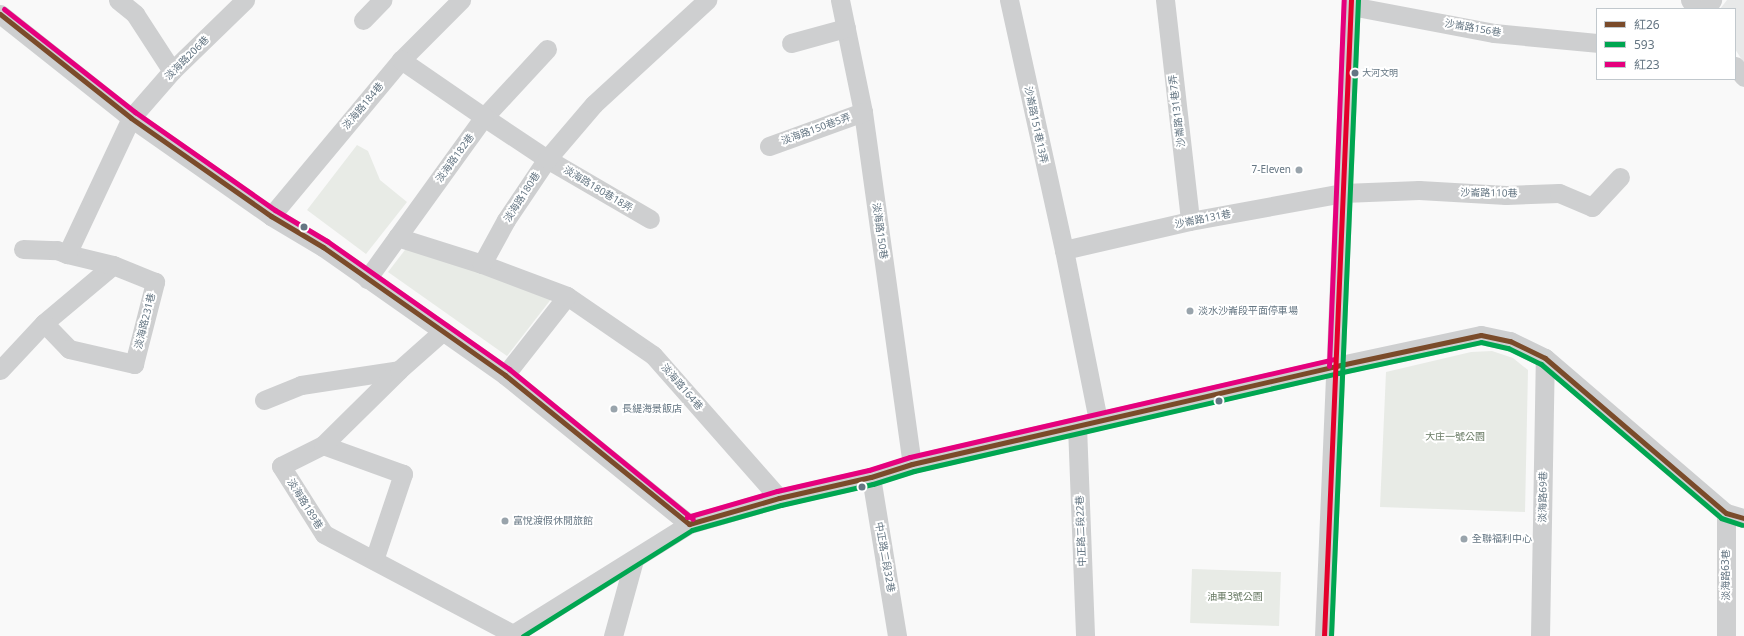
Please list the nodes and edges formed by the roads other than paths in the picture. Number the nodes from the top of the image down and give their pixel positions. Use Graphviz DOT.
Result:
graph roads {
  1 [pos="118,0"];
  2 [pos="245,0"];
  3 [pos="382,0"];
  4 [pos="461,0"];
  5 [pos="707,0"];
  6 [pos="840,0"];
  7 [pos="1009,0"];
  8 [pos="1165,0"];
  9 [pos="1351,3"];
  10 [pos="0,14"];
  11 [pos="363,20"];
  12 [pos="846,28"];
  13 [pos="791,43"];
  14 [pos="1596,43"];
  15 [pos="547,49"];
  16 [pos="402,60"];
  17 [pos="1736,67"];
  18 [pos="172,72"];
  19 [pos="1744,77"];
  20 [pos="863,112"];
  21 [pos="484,117"];
  22 [pos="131,118"];
  23 [pos="770,146"];
  24 [pos="547,159"];
  25 [pos="1620,177"];
  26 [pos="1343,193"];
  27 [pos="271,216"];
  28 [pos="650,219"];
  29 [pos="1190,221"];
  30 [pos="397,237"];
  31 [pos="23,249"];
  32 [pos="1064,250"];
  33 [pos="67,254"];
  34 [pos="482,264"];
  35 [pos="113,265"];
  36 [pos="367,279"];
  37 [pos="567,296"];
  38 [pos="44,323"];
  39 [pos="443,332"];
  40 [pos="1546,358"];
  41 [pos="1336,366"];
  42 [pos="0,370"];
  43 [pos="399,370"];
  44 [pos="505,376"];
  45 [pos="264,400"];
  46 [pos="1098,420"];
  47 [pos="1078,426"];
  48 [pos="324,445"];
  49 [pos="912,464"];
  50 [pos="871,477"];
  51 [pos="779,498"];
  52 [pos="1739,516"];
  53 [pos="689,524"];
  54 [pos="374,560"];
  55 [pos="634,560"];
  56 [pos="511,635"];
  57 [pos="613,636"];
  58 [pos="897,636"];
  59 [pos="1085,636"];
  60 [pos="1324,636"];
  61 [pos="1540,636"];
  62 [pos="1726,636"];
  1 -- 18 [label="street"];
  2 -- 18 [label="street, 淡海路206巷"];
  3 -- 11 [label="street"];
  4 -- 16 [label="street, 淡海路184巷"];
  5 -- 24 [label="street, 淡海路180巷"];
  6 -- 12 [label="street, 淡海路150巷"];
  7 -- 32 [label="street, 沙崙路151巷13弄"];
  8 -- 29 [label="street, 沙崙路131巷7弄"];
  9 -- 14 [label="street, 沙崙路156巷"];
  9 -- 26 [label="street"];
  10 -- 22 [label="street"];
  12 -- 13 [label="street"];
  12 -- 20 [label="street, 淡海路150巷"];
  15 -- 21 [label="street, 淡海路182巷"];
  16 -- 21 [label="street"];
  16 -- 27 [label="street, 淡海路184巷"];
  17 -- 19 [label="street"];
  18 -- 22 [label="street, 淡海路206巷"];
  20 -- 23 [label="street, 淡海路150巷5弄"];
  20 -- 49 [label="street, 淡海路150巷"];
  21 -- 24 [label="street, 淡海路180巷18弄"];
  21 -- 30 [label="street, 淡海路182巷"];
  22 -- 27 [label="street"];
  22 -- 33 [label="street"];
  24 -- 28 [label="street, 淡海路180巷18弄"];
  24 -- 34 [label="street, 淡海路180巷"];
  25 -- 26 [label="street, 沙崙路110巷"];
  26 -- 29 [label="street, 沙崙路131巷"];
  26 -- 41 [label="street"];
  27 -- 36 [label="street"];
  29 -- 32 [label="street, 沙崙路131巷"];
  30 -- 34 [label="street"];
  30 -- 36 [label="street, 淡海路182巷"];
  31 -- 33 [label="street, 淡海路231巷"];
  32 -- 46 [label="street, 沙崙路151巷13弄"];
  33 -- 35 [label="street, 淡海路231巷"];
  34 -- 37 [label="street"];
  35 -- 38 [label="street"];
  35 -- 38 [label="street, 淡海路231巷"];
  36 -- 39 [label="street"];
  37 -- 44 [label="street"];
  37 -- 51 [label="street, 淡海路164巷"];
  38 -- 42 [label="street"];
  39 -- 43 [label="street, 淡海路189巷"];
  39 -- 44 [label="street"];
  40 -- 41 [label="street"];
  40 -- 52 [label="street"];
  40 -- 61 [label="street, 淡海路69巷"];
  41 -- 46 [label="street"];
  41 -- 60 [label="street"];
  43 -- 45 [label="street"];
  43 -- 48 [label="street, 淡海路189巷"];
  44 -- 53 [label="street"];
  46 -- 47 [label="street"];
  47 -- 49 [label="street"];
  47 -- 59 [label="street, 中正路二段22巷"];
  48 -- 54 [label="street"];
  48 -- 54 [label="street, 淡海路189巷"];
  49 -- 50 [label="street"];
  50 -- 51 [label="street"];
  50 -- 58 [label="street, 中正路二段32巷"];
  51 -- 53 [label="street"];
  52 -- 62 [label="street, 淡海路63巷"];
  53 -- 55 [label="street"];
  54 -- 56 [label="street, 淡海路189巷"];
  55 -- 56 [label="street"];
  55 -- 57 [label="street"];
}
